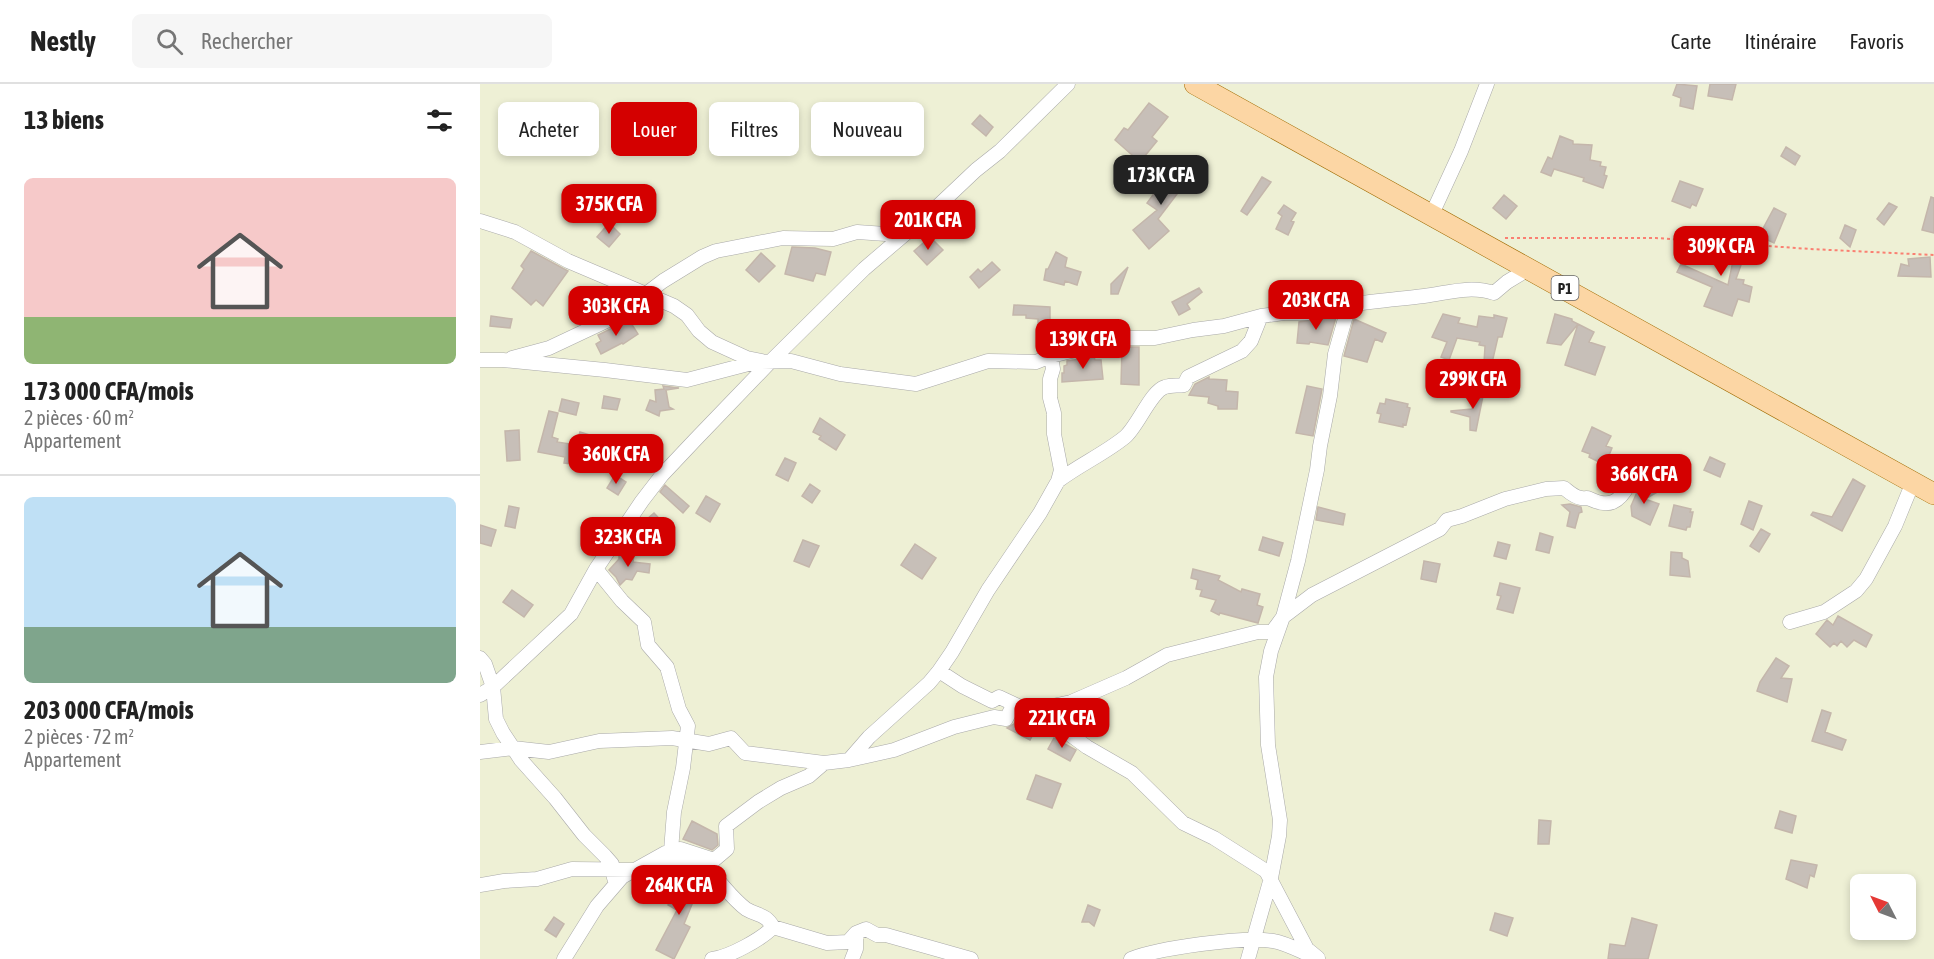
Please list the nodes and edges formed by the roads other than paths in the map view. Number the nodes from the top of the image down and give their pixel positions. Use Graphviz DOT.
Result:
graph roads {
  1 [pos="1068,84"];
  2 [pos="1195,84"];
  3 [pos="1487,84"];
  4 [pos="1432,214"];
  5 [pos="480,221"];
  6 [pos="917,225"];
  7 [pos="1530,268"];
  8 [pos="647,294"];
  9 [pos="1349,305"];
  10 [pos="1262,316"];
  11 [pos="1051,356"];
  12 [pos="480,360"];
  13 [pos="503,360"];
  14 [pos="770,362"];
  15 [pos="1058,481"];
  16 [pos="1673,482"];
  17 [pos="1913,482"];
  18 [pos="1934,494"];
  19 [pos="596,570"];
  20 [pos="1283,618"];
  21 [pos="1790,622"];
  22 [pos="480,658"];
  23 [pos="939,671"];
  24 [pos="493,687"];
  25 [pos="480,695"];
  26 [pos="1014,704"];
  27 [pos="1029,711"];
  28 [pos="687,740"];
  29 [pos="513,748"];
  30 [pos="480,752"];
  31 [pos="849,760"];
  32 [pos="824,763"];
  33 [pos="671,851"];
  34 [pos="639,869"];
  35 [pos="614,877"];
  36 [pos="1271,878"];
  37 [pos="480,885"];
  38 [pos="773,927"];
  39 [pos="856,933"];
  40 [pos="1252,940"];
  41 [pos="564,959"];
  42 [pos="712,959"];
  43 [pos="852,959"];
  44 [pos="971,959"];
  45 [pos="1131,959"];
  46 [pos="1248,959"];
  47 [pos="1319,959"];
  1 -- 6 [label="street"];
  2 -- 4 [label="main road, P1"];
  3 -- 4 [label="street"];
  4 -- 7 [label="main road, P1"];
  5 -- 8 [label="street"];
  6 -- 8 [label="street"];
  6 -- 14 [label="street"];
  7 -- 9 [label="street"];
  7 -- 17 [label="main road, P1"];
  8 -- 13 [label="street"];
  8 -- 14 [label="street"];
  9 -- 10 [label="street"];
  9 -- 20 [label="street"];
  10 -- 11 [label="street"];
  10 -- 15 [label="street"];
  11 -- 14 [label="street"];
  11 -- 15 [label="street"];
  12 -- 13 [label="street"];
  13 -- 14 [label="street"];
  14 -- 19 [label="street"];
  15 -- 23 [label="street"];
  16 -- 20 [label="street"];
  17 -- 18 [label="main road, P1"];
  17 -- 21 [label="street"];
  19 -- 24 [label="street"];
  19 -- 28 [label="street"];
  20 -- 27 [label="street"];
  20 -- 36 [label="street"];
  22 -- 24 [label="street"];
  23 -- 26 [label="street"];
  23 -- 31 [label="street"];
  24 -- 25 [label="street"];
  24 -- 29 [label="street"];
  26 -- 27 [label="street"];
  26 -- 31 [label="street"];
  27 -- 36 [label="street"];
  28 -- 29 [label="street"];
  28 -- 32 [label="street"];
  28 -- 33 [label="street"];
  29 -- 30 [label="street"];
  29 -- 35 [label="street"];
  31 -- 32 [label="street"];
  32 -- 33 [label="street"];
  33 -- 34 [label="street"];
  34 -- 35 [label="street"];
  34 -- 38 [label="street"];
  35 -- 37 [label="street"];
  35 -- 41 [label="street"];
  36 -- 40 [label="street"];
  36 -- 47 [label="street"];
  38 -- 39 [label="street"];
  38 -- 42 [label="street"];
  39 -- 43 [label="street"];
  39 -- 44 [label="street"];
  40 -- 45 [label="street"];
  40 -- 46 [label="street"];
  40 -- 47 [label="street"];
}
